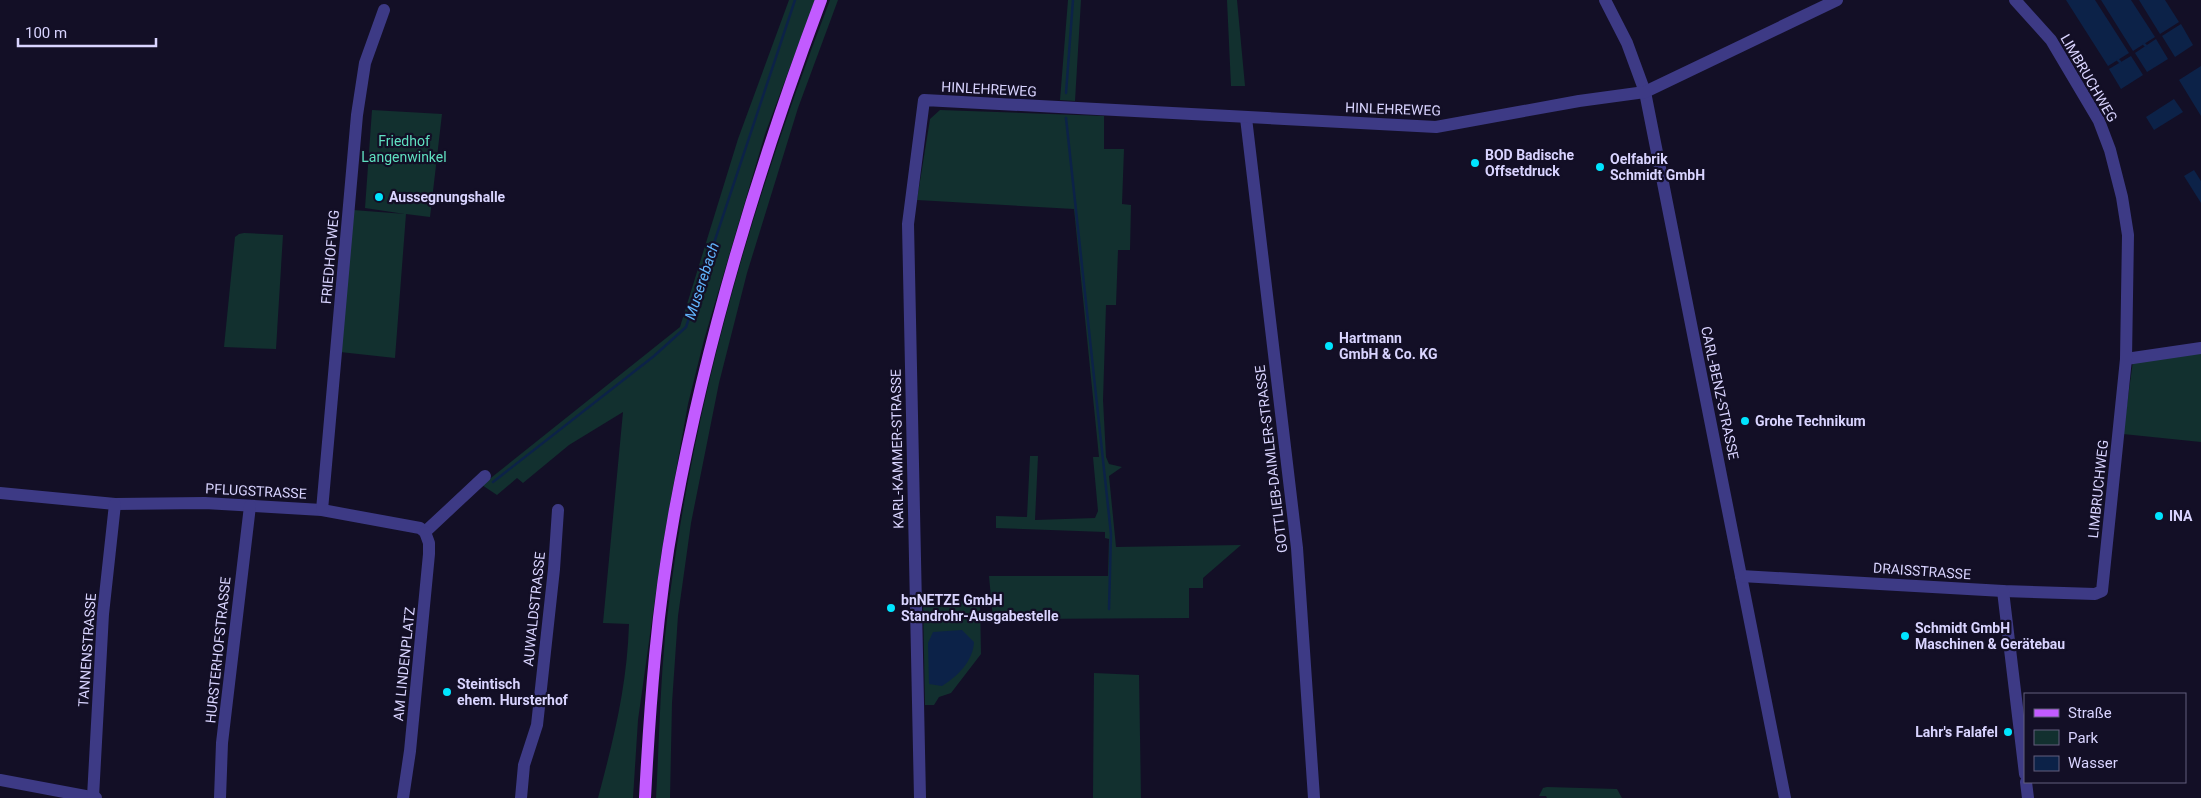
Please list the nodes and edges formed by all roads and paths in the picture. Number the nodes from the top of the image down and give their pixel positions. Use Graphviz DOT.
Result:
graph roads {
  1 [pos="821,0"];
  2 [pos="1605,0"];
  3 [pos="1837,0"];
  4 [pos="2015,0"];
  5 [pos="384,10"];
  6 [pos="1645,92"];
  7 [pos="924,100"];
  8 [pos="1246,118"];
  9 [pos="2201,348"];
  10 [pos="2126,359"];
  11 [pos="485,476"];
  12 [pos="0,493"];
  13 [pos="115,504"];
  14 [pos="250,506"];
  15 [pos="322,510"];
  16 [pos="558,510"];
  17 [pos="425,532"];
  18 [pos="1741,576"];
  19 [pos="2003,591"];
  20 [pos="2102,591"];
  21 [pos="2024,766"];
  22 [pos="0,780"];
  23 [pos="2026,783"];
  24 [pos="94,798"];
  25 [pos="220,798"];
  26 [pos="403,798"];
  27 [pos="521,798"];
  28 [pos="645,798"];
  29 [pos="920,798"];
  30 [pos="1314,798"];
  31 [pos="1785,798"];
  32 [pos="2028,798"];
  1 -- 28 [label="main road"];
  2 -- 6 [label="street, CARL-BENZ-STRASSE"];
  3 -- 6 [label="street, HINLEHREWEG"];
  4 -- 10 [label="street, LIMBRUCHWEG"];
  5 -- 15 [label="street, FRIEDHOFWEG"];
  6 -- 8 [label="street, HINLEHREWEG"];
  6 -- 18 [label="street, CARL-BENZ-STRASSE"];
  7 -- 8 [label="street, HINLEHREWEG"];
  7 -- 29 [label="street, KARL-KAMMER-STRASSE"];
  8 -- 30 [label="street, GOTTLIEB-DAIMLER-STRASSE"];
  9 -- 10 [label="street"];
  10 -- 20 [label="street, LIMBRUCHWEG"];
  11 -- 17 [label="street"];
  12 -- 13 [label="street, PFLUGSTRASSE"];
  13 -- 14 [label="street, PFLUGSTRASSE"];
  13 -- 24 [label="street, TANNENSTRASSE"];
  14 -- 15 [label="street, PFLUGSTRASSE"];
  14 -- 25 [label="street, HURSTERHOFSTRASSE"];
  15 -- 17 [label="street, PFLUGSTRASSE"];
  16 -- 27 [label="street, AUWALDSTRASSE"];
  17 -- 26 [label="street, AM LINDENPLATZ"];
  18 -- 19 [label="street, DRAISSTRASSE"];
  18 -- 31 [label="street, CARL-BENZ-STRASSE"];
  19 -- 20 [label="street, DRAISSTRASSE"];
  19 -- 21 [label="street"];
  22 -- 24 [label="street"];
  23 -- 32 [label="street"];
}
